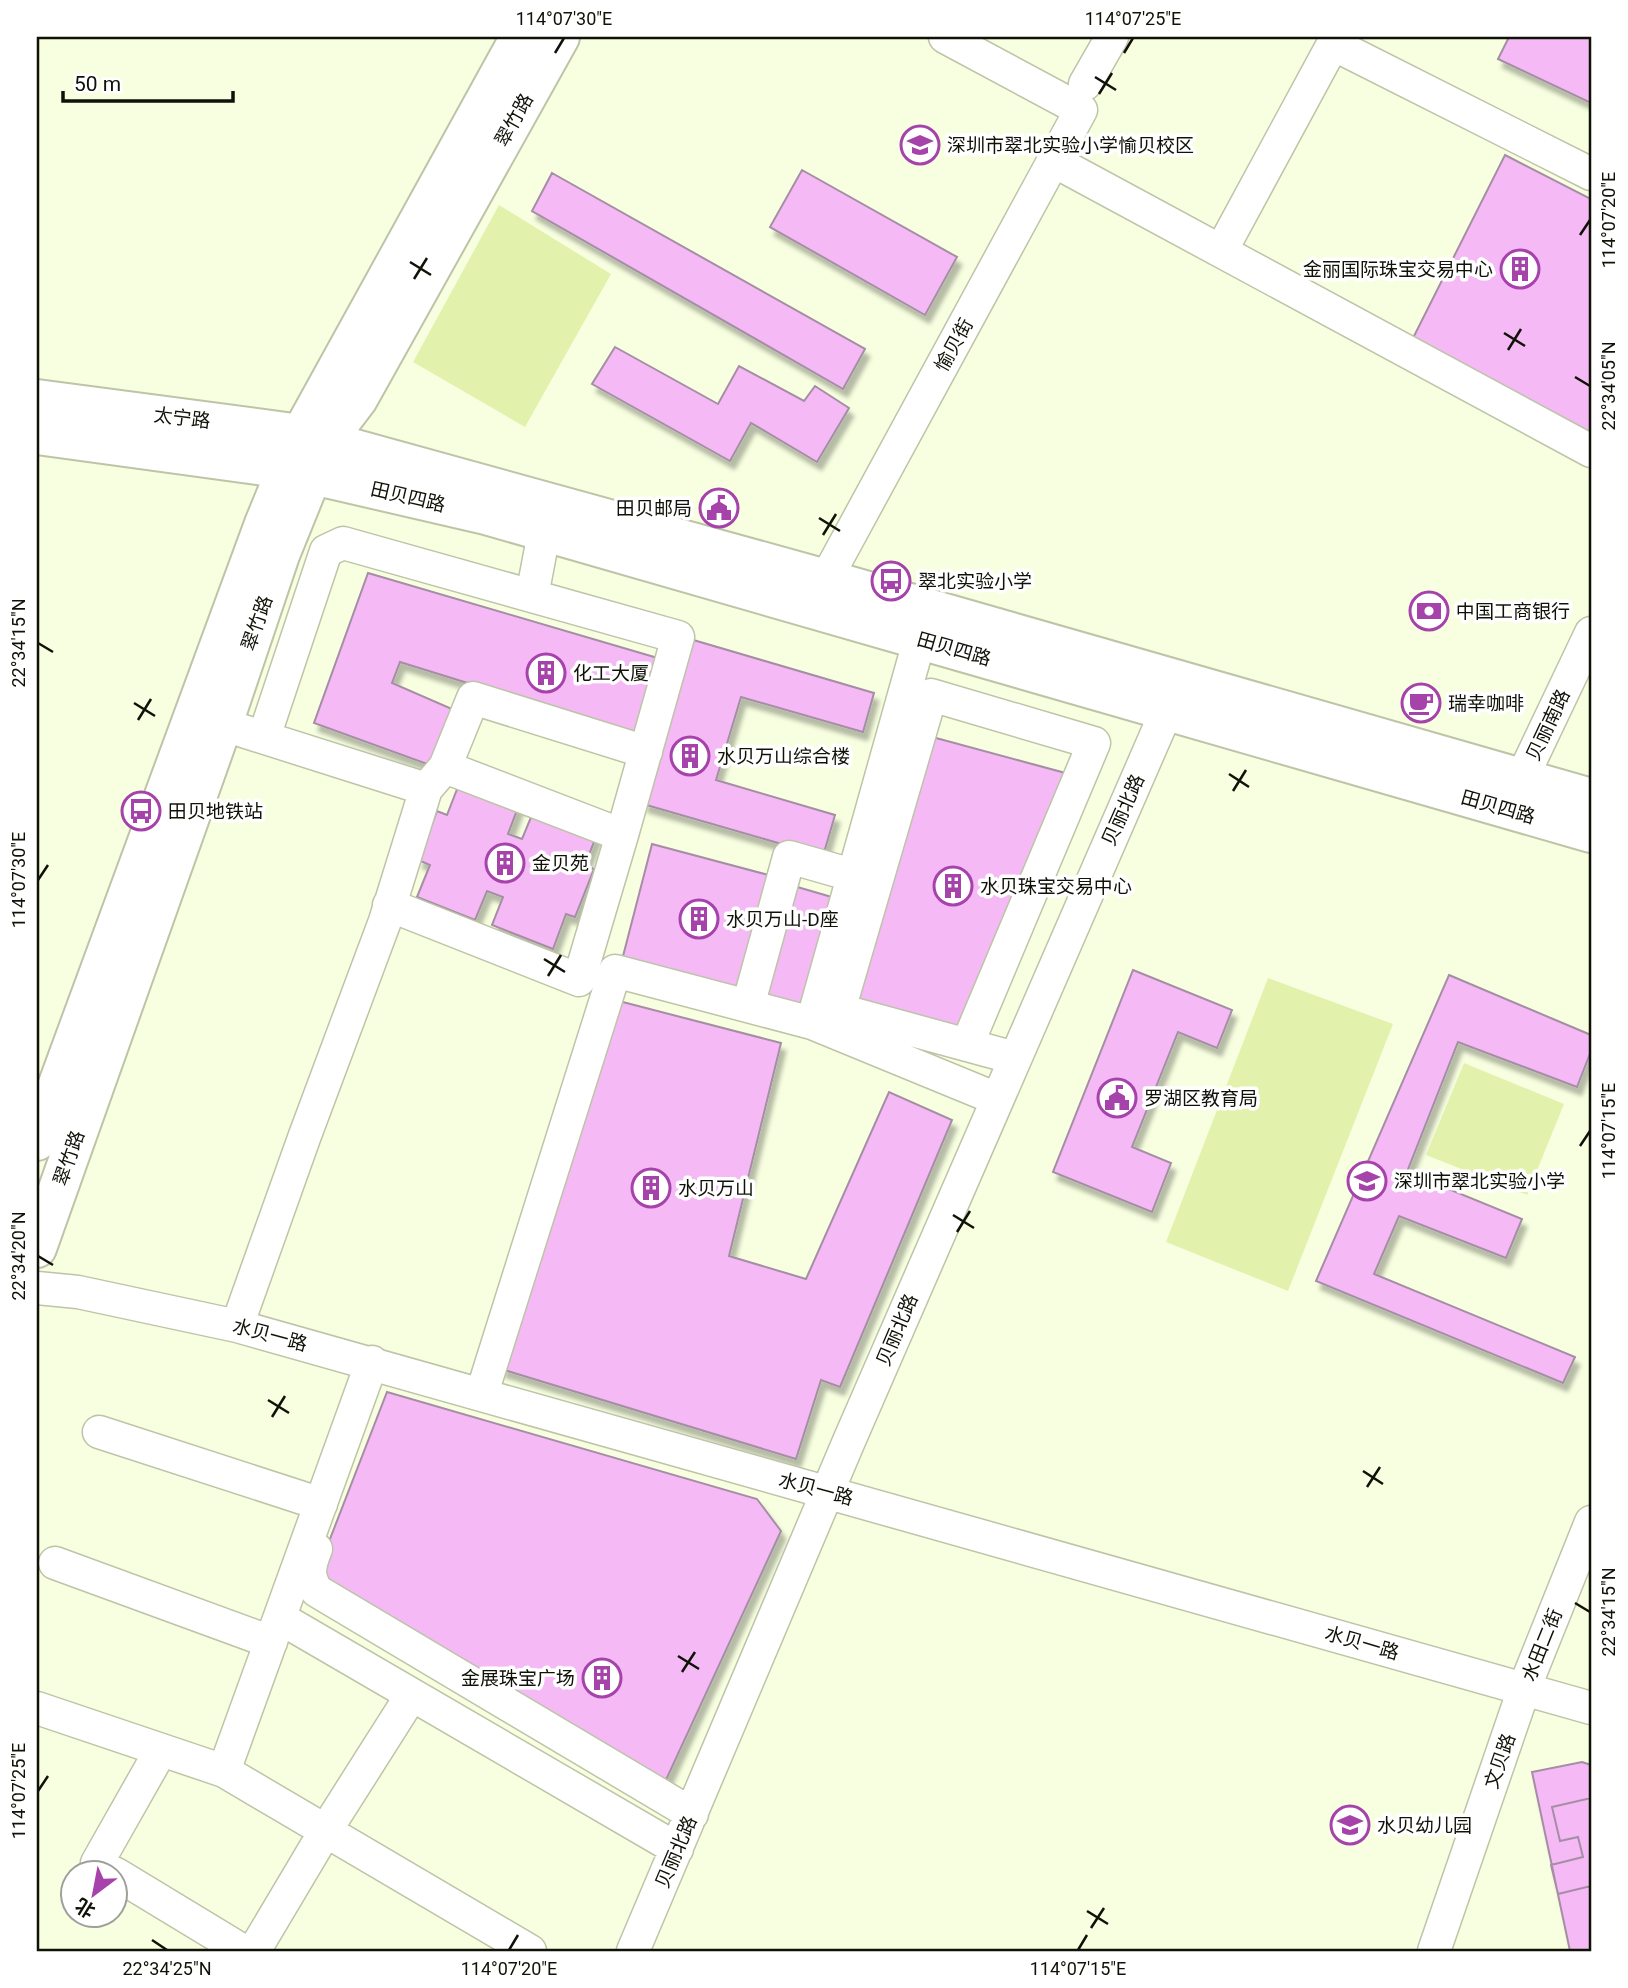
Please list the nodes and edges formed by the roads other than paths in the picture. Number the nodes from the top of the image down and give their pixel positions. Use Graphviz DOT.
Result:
graph roads {
  1 [pos="520,37"];
  2 [pos="560,37"];
  3 [pos="944,37"];
  4 [pos="1112,37"];
  5 [pos="1083,97"];
  6 [pos="1054,161"];
  7 [pos="1591,174"];
  8 [pos="1221,251"];
  9 [pos="37,400"];
  10 [pos="37,435"];
  11 [pos="1591,452"];
  12 [pos="307,455"];
  13 [pos="491,501"];
  14 [pos="544,533"];
  15 [pos="826,579"];
  16 [pos="532,596"];
  17 [pos="1591,633"];
  18 [pos="920,638"];
  19 [pos="1167,710"];
  20 [pos="223,724"];
  21 [pos="264,737"];
  22 [pos="646,752"];
  23 [pos="435,778"];
  24 [pos="1522,778"];
  25 [pos="1591,798"];
  26 [pos="1591,833"];
  27 [pos="622,835"];
  28 [pos="852,875"];
  29 [pos="390,905"];
  30 [pos="748,1006"];
  31 [pos="812,1023"];
  32 [pos="967,1045"];
  33 [pos="1016,1058"];
  34 [pos="997,1099"];
  35 [pos="37,1141"];
  36 [pos="37,1248"];
  37 [pos="37,1288"];
  38 [pos="237,1326"];
  39 [pos="380,1364"];
  40 [pos="482,1393"];
  41 [pos="99,1432"];
  42 [pos="828,1492"];
  43 [pos="321,1504"];
  44 [pos="1591,1522"];
  45 [pos="55,1563"];
  46 [pos="276,1630"];
  47 [pos="1524,1689"];
  48 [pos="411,1696"];
  49 [pos="37,1708"];
  50 [pos="1591,1708"];
  51 [pos="161,1750"];
  52 [pos="224,1771"];
  53 [pos="692,1814"];
  54 [pos="326,1830"];
  55 [pos="677,1849"];
  56 [pos="100,1858"];
  57 [pos="130,1881"];
  58 [pos="258,1949"];
  59 [pos="530,1951"];
  60 [pos="633,1951"];
  61 [pos="1434,1951"];
  1 -- 12 [label="main road, 翠竹路"];
  2 -- 12 [label="main road, 翠竹路"];
  3 -- 5 [label="street"];
  4 -- 5 [label="street, 愉贝街"];
  5 -- 6 [label="street, 愉贝街"];
  6 -- 8 [label="street"];
  6 -- 15 [label="street, 愉贝街"];
  7 -- 8 [label="street"];
  8 -- 11 [label="street"];
  9 -- 12 [label="main road, 太宁路"];
  10 -- 12 [label="main road, 太宁路"];
  12 -- 13 [label="main road, 田贝四路"];
  12 -- 20 [label="main road, 翠竹路"];
  12 -- 35 [label="main road, 翠竹路"];
  13 -- 14 [label="main road, 田贝四路"];
  13 -- 15 [label="main road, 田贝四路"];
  14 -- 16 [label="street"];
  14 -- 18 [label="main road, 田贝四路"];
  15 -- 24 [label="main road, 田贝四路"];
  16 -- 21 [label="street"];
  16 -- 22 [label="street"];
  17 -- 24 [label="street, 贝丽南路"];
  18 -- 19 [label="main road, 田贝四路"];
  18 -- 28 [label="street"];
  19 -- 26 [label="main road, 田贝四路"];
  19 -- 33 [label="street, 贝丽北路"];
  20 -- 21 [label="street"];
  20 -- 36 [label="main road, 翠竹路"];
  21 -- 23 [label="street"];
  22 -- 23 [label="street"];
  22 -- 27 [label="street"];
  23 -- 27 [label="street"];
  23 -- 29 [label="street"];
  24 -- 25 [label="main road, 田贝四路"];
  27 -- 29 [label="street"];
  28 -- 30 [label="street"];
  28 -- 31 [label="street"];
  29 -- 38 [label="street"];
  30 -- 31 [label="street"];
  30 -- 40 [label="street"];
  31 -- 34 [label="street"];
  32 -- 32 [label="street"];
  32 -- 33 [label="street"];
  33 -- 34 [label="street, 贝丽北路"];
  34 -- 42 [label="street, 贝丽北路"];
  37 -- 38 [label="street, 水贝一路"];
  38 -- 39 [label="street, 水贝一路"];
  39 -- 40 [label="street, 水贝一路"];
  39 -- 43 [label="street"];
  39 -- 53 [label="street"];
  40 -- 42 [label="street, 水贝一路"];
  41 -- 43 [label="street"];
  42 -- 47 [label="street, 水贝一路"];
  42 -- 53 [label="street, 贝丽北路"];
  43 -- 46 [label="street"];
  44 -- 47 [label="street, 水田二街"];
  45 -- 46 [label="street"];
  46 -- 48 [label="street"];
  46 -- 52 [label="street"];
  47 -- 50 [label="street, 水贝一路"];
  47 -- 61 [label="street, 文贝路"];
  48 -- 54 [label="street"];
  48 -- 55 [label="street"];
  49 -- 51 [label="street"];
  51 -- 52 [label="street"];
  51 -- 56 [label="street"];
  52 -- 54 [label="street"];
  53 -- 55 [label="street, 贝丽北路"];
  54 -- 58 [label="street"];
  54 -- 59 [label="street"];
  55 -- 60 [label="street, 贝丽北路"];
  57 -- 58 [label="street"];
}
